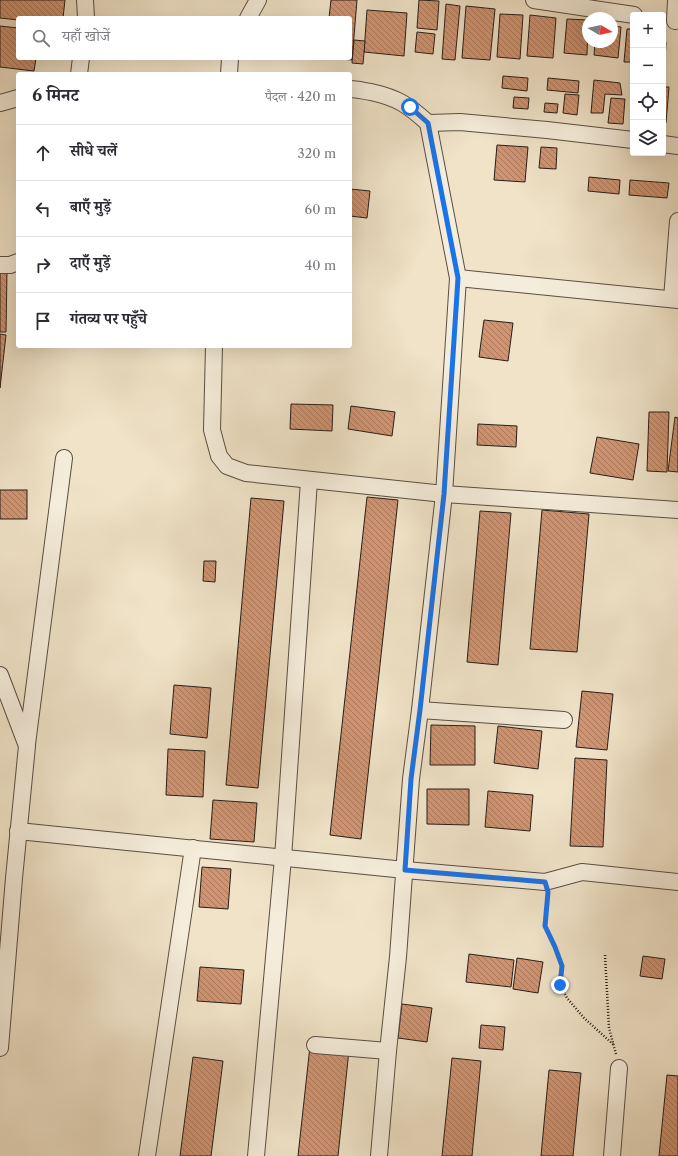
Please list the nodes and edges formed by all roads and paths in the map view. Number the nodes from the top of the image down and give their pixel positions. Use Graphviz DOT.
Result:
graph roads {
  1 [pos="85,0"];
  2 [pos="258,0"];
  3 [pos="534,0"];
  4 [pos="676,0"];
  5 [pos="630,14"];
  6 [pos="86,16"];
  7 [pos="249,16"];
  8 [pos="672,21"];
  9 [pos="81,60"];
  10 [pos="230,60"];
  11 [pos="78,72"];
  12 [pos="229,72"];
  13 [pos="352,89"];
  14 [pos="16,99"];
  15 [pos="0,103"];
  16 [pos="428,123"];
  17 [pos="630,140"];
  18 [pos="666,144"];
  19 [pos="678,146"];
  20 [pos="678,221"];
  21 [pos="16,263"];
  22 [pos="0,265"];
  23 [pos="458,278"];
  24 [pos="675,300"];
  25 [pos="214,348"];
  26 [pos="64,458"];
  27 [pos="310,481"];
  28 [pos="444,494"];
  29 [pos="678,510"];
  30 [pos="0,675"];
  31 [pos="420,710"];
  32 [pos="564,720"];
  33 [pos="27,746"];
  34 [pos="18,831"];
  35 [pos="193,848"];
  36 [pos="283,858"];
  37 [pos="405,870"];
  38 [pos="545,882"];
  39 [pos="678,882"];
  40 [pos="605,955"];
  41 [pos="315,1045"];
  42 [pos="614,1045"];
  43 [pos="0,1048"];
  44 [pos="388,1051"];
  45 [pos="619,1068"];
  46 [pos="147,1156"];
  47 [pos="256,1156"];
  48 [pos="379,1156"];
  49 [pos="612,1156"];
  1 -- 6 [label="street"];
  2 -- 7 [label="street"];
  3 -- 5 [label="street"];
  4 -- 8 [label="street"];
  9 -- 11 [label="street"];
  10 -- 12 [label="street"];
  13 -- 16 [label="street"];
  14 -- 15 [label="street"];
  16 -- 17 [label="street"];
  16 -- 23 [label="street"];
  18 -- 19 [label="street"];
  20 -- 24 [label="street"];
  21 -- 22 [label="street"];
  23 -- 24 [label="street"];
  23 -- 28 [label="street"];
  25 -- 27 [label="street"];
  26 -- 33 [label="street"];
  27 -- 28 [label="street"];
  27 -- 36 [label="street"];
  28 -- 29 [label="street"];
  28 -- 31 [label="street"];
  30 -- 33 [label="street"];
  31 -- 32 [label="street"];
  31 -- 37 [label="street"];
  33 -- 34 [label="street"];
  34 -- 35 [label="street"];
  34 -- 43 [label="street"];
  35 -- 36 [label="street"];
  35 -- 46 [label="street"];
  36 -- 37 [label="street"];
  36 -- 47 [label="street"];
  37 -- 38 [label="street"];
  37 -- 44 [label="street"];
  38 -- 39 [label="street"];
  38 -- 42 [label="path"];
  40 -- 42 [label="path"];
  41 -- 44 [label="street"];
  42 -- 45 [label="path"];
  44 -- 48 [label="street"];
  45 -- 49 [label="street"];
}
